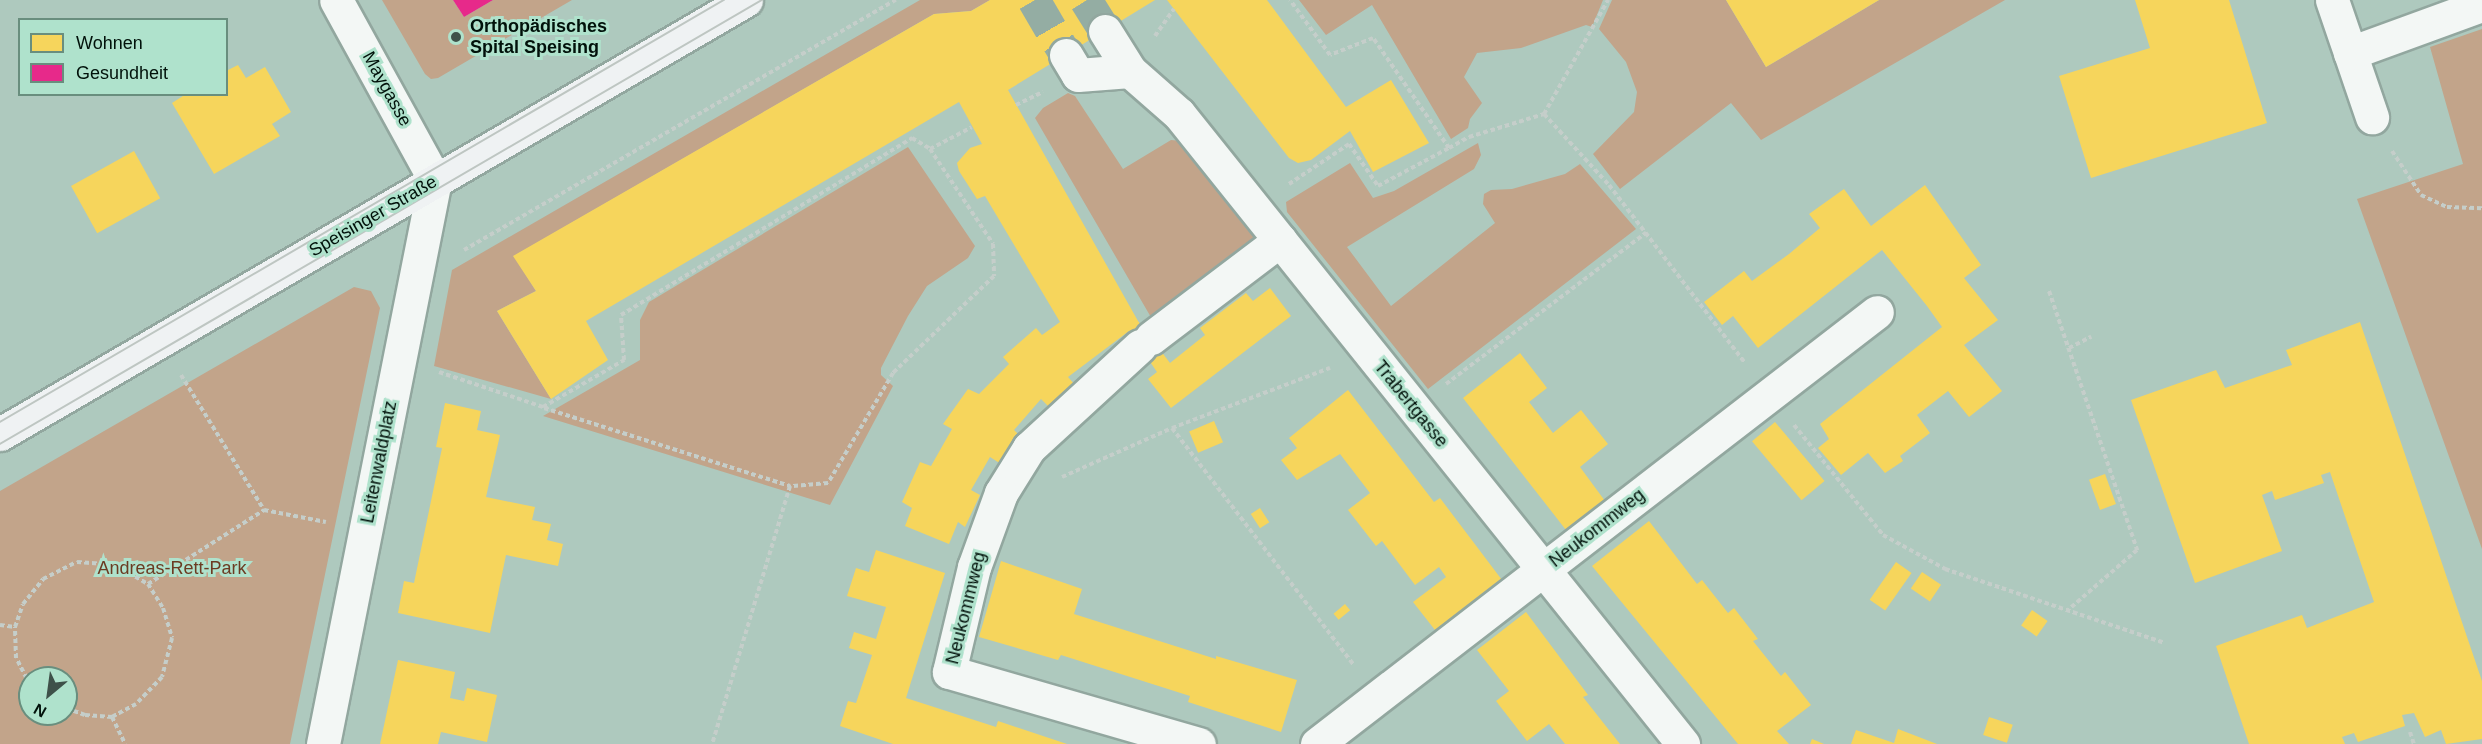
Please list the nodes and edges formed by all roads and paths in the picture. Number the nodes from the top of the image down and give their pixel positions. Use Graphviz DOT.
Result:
graph roads {
  1 [pos="336,0"];
  2 [pos="746,0"];
  3 [pos="896,0"];
  4 [pos="1290,0"];
  5 [pos="1608,0"];
  6 [pos="2332,0"];
  7 [pos="2482,5"];
  8 [pos="1105,31"];
  9 [pos="2350,53"];
  10 [pos="1066,55"];
  11 [pos="1130,71"];
  12 [pos="1544,114"];
  13 [pos="2372,117"];
  14 [pos="972,128"];
  15 [pos="1449,148"];
  16 [pos="930,149"];
  17 [pos="435,180"];
  18 [pos="1254,208"];
  19 [pos="2482,208"];
  20 [pos="1646,233"];
  21 [pos="1280,240"];
  22 [pos="419,275"];
  23 [pos="2049,291"];
  24 [pos="1877,312"];
  25 [pos="2091,338"];
  26 [pos="160,340"];
  27 [pos="2068,348"];
  28 [pos="1370,353"];
  29 [pos="400,358"];
  30 [pos="1770,395"];
  31 [pos="543,408"];
  32 [pos="1414,408"];
  33 [pos="1172,428"];
  34 [pos="0,434"];
  35 [pos="790,486"];
  36 [pos="1001,493"];
  37 [pos="264,510"];
  38 [pos="366,529"];
  39 [pos="1543,570"];
  40 [pos="148,584"];
  41 [pos="2068,610"];
  42 [pos="0,625"];
  43 [pos="15,627"];
  44 [pos="2165,643"];
  45 [pos="20,666"];
  46 [pos="1378,696"];
  47 [pos="78,712"];
  48 [pos="112,717"];
  49 [pos="2410,732"];
  50 [pos="126,744"];
  51 [pos="323,744"];
  52 [pos="712,744"];
  53 [pos="1199,744"];
  54 [pos="1317,744"];
  55 [pos="1683,744"];
  56 [pos="2414,744"];
  1 -- 17 [label="street, Maygasse"];
  2 -- 17 [label="main road, Speisinger Straße"];
  3 -- 22 [label="path"];
  4 -- 15 [label="path"];
  5 -- 12 [label="path"];
  6 -- 9 [label="street"];
  7 -- 9 [label="street"];
  8 -- 11 [label="street, Trabertgasse"];
  9 -- 13 [label="street"];
  10 -- 11 [label="street"];
  11 -- 18 [label="street, Trabertgasse"];
  12 -- 15 [label="path"];
  12 -- 20 [label="path"];
  13 -- 19 [label="path"];
  14 -- 16 [label="path"];
  15 -- 18 [label="path"];
  16 -- 31 [label="path"];
  16 -- 35 [label="path"];
  17 -- 22 [label="street, Leitenwaldplatz"];
  17 -- 26 [label="main road, Speisinger Straße"];
  18 -- 21 [label="street, Trabertgasse"];
  20 -- 30 [label="path"];
  20 -- 32 [label="path"];
  21 -- 28 [label="street, Trabertgasse"];
  21 -- 36 [label="street, Neukommweg"];
  22 -- 29 [label="street, Leitenwaldplatz"];
  23 -- 27 [label="path"];
  24 -- 30 [label="street, Neukommweg"];
  25 -- 27 [label="path"];
  26 -- 34 [label="main road, Speisinger Straße"];
  26 -- 37 [label="path"];
  27 -- 41 [label="path"];
  28 -- 32 [label="street, Trabertgasse"];
  28 -- 33 [label="path"];
  29 -- 31 [label="path"];
  29 -- 38 [label="street, Leitenwaldplatz"];
  30 -- 39 [label="street, Neukommweg"];
  30 -- 41 [label="path"];
  31 -- 35 [label="path"];
  32 -- 39 [label="street, Trabertgasse"];
  33 -- 36 [label="path"];
  33 -- 46 [label="path"];
  35 -- 52 [label="path"];
  36 -- 53 [label="street, Neukommweg"];
  37 -- 38 [label="path"];
  37 -- 40 [label="path"];
  38 -- 51 [label="street, Leitenwaldplatz"];
  39 -- 46 [label="street, Neukommweg"];
  39 -- 55 [label="street, Trabertgasse"];
  40 -- 43 [label="path"];
  40 -- 48 [label="path"];
  41 -- 44 [label="path"];
  42 -- 43 [label="path"];
  43 -- 45 [label="path"];
  46 -- 54 [label="street, Neukommweg"];
  47 -- 48 [label="path"];
  48 -- 50 [label="path"];
  49 -- 56 [label="path"];
}
